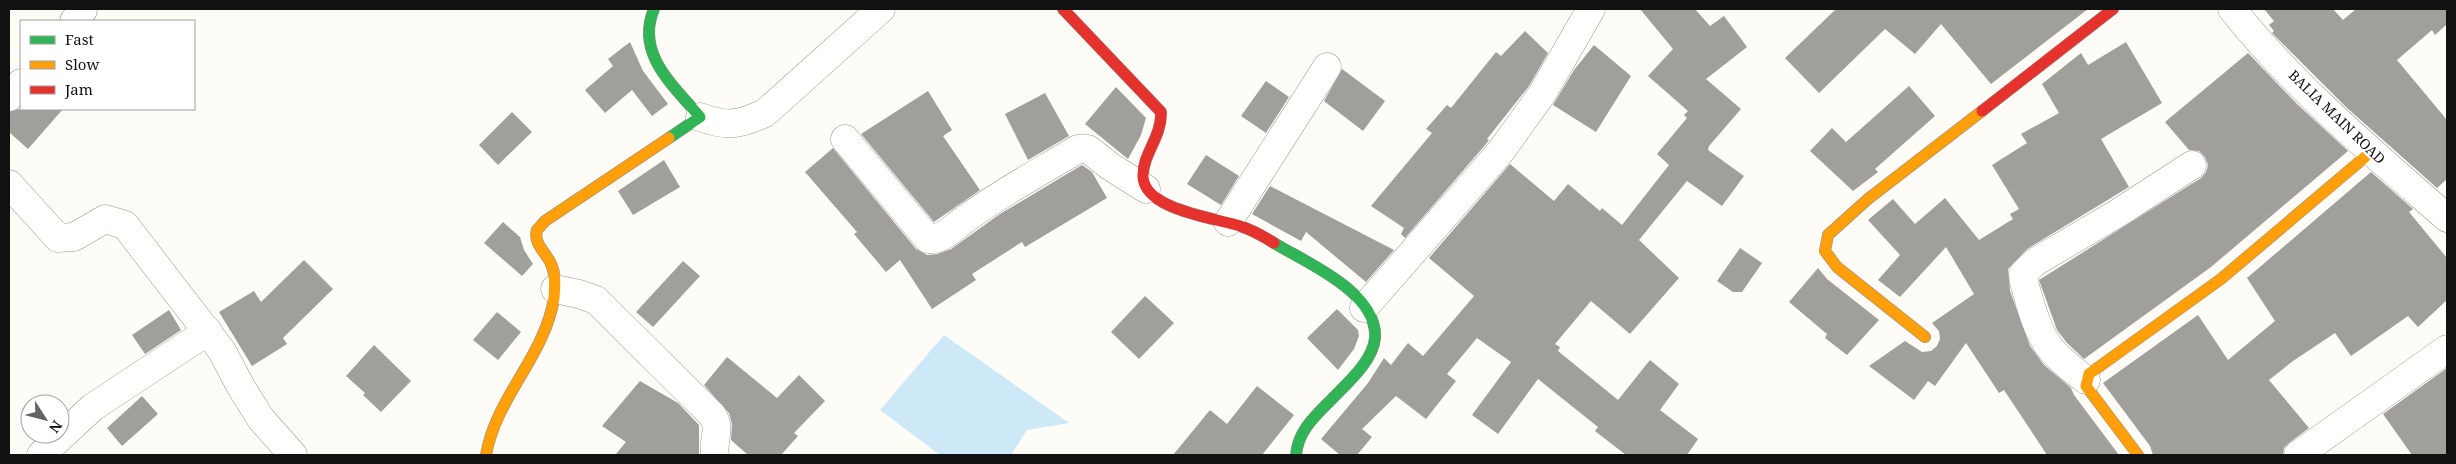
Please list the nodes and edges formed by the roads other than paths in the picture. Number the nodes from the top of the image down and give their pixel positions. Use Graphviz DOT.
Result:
graph roads {
  1 [pos="654,9"];
  2 [pos="881,9"];
  3 [pos="1063,9"];
  4 [pos="1592,9"];
  5 [pos="2113,9"];
  6 [pos="2232,9"];
  7 [pos="1327,67"];
  8 [pos="20,84"];
  9 [pos="9,97"];
  10 [pos="700,117"];
  11 [pos="845,139"];
  12 [pos="2371,152"];
  13 [pos="2192,165"];
  14 [pos="9,184"];
  15 [pos="1146,189"];
  16 [pos="2447,218"];
  17 [pos="1228,222"];
  18 [pos="555,290"];
  19 [pos="1364,308"];
  20 [pos="208,331"];
  21 [pos="1925,337"];
  22 [pos="2447,349"];
  23 [pos="2086,380"];
  24 [pos="40,455"];
  25 [pos="293,455"];
  26 [pos="486,455"];
  27 [pos="716,455"];
  28 [pos="1296,455"];
  29 [pos="2138,455"];
  30 [pos="2298,455"];
  1 -- 10 [label="street"];
  2 -- 10 [label="street"];
  3 -- 15 [label="street"];
  4 -- 19 [label="street"];
  5 -- 21 [label="street"];
  6 -- 12 [label="street, BALIA MAIN ROAD"];
  7 -- 17 [label="street"];
  8 -- 9 [label="street"];
  10 -- 18 [label="street"];
  11 -- 15 [label="street"];
  12 -- 16 [label="street, BALIA MAIN ROAD"];
  12 -- 23 [label="street"];
  13 -- 23 [label="street"];
  14 -- 20 [label="street"];
  15 -- 17 [label="street"];
  17 -- 19 [label="street"];
  18 -- 26 [label="street"];
  18 -- 27 [label="street"];
  19 -- 28 [label="street"];
  20 -- 24 [label="street"];
  20 -- 25 [label="street"];
  22 -- 30 [label="street"];
  23 -- 29 [label="street"];
}
